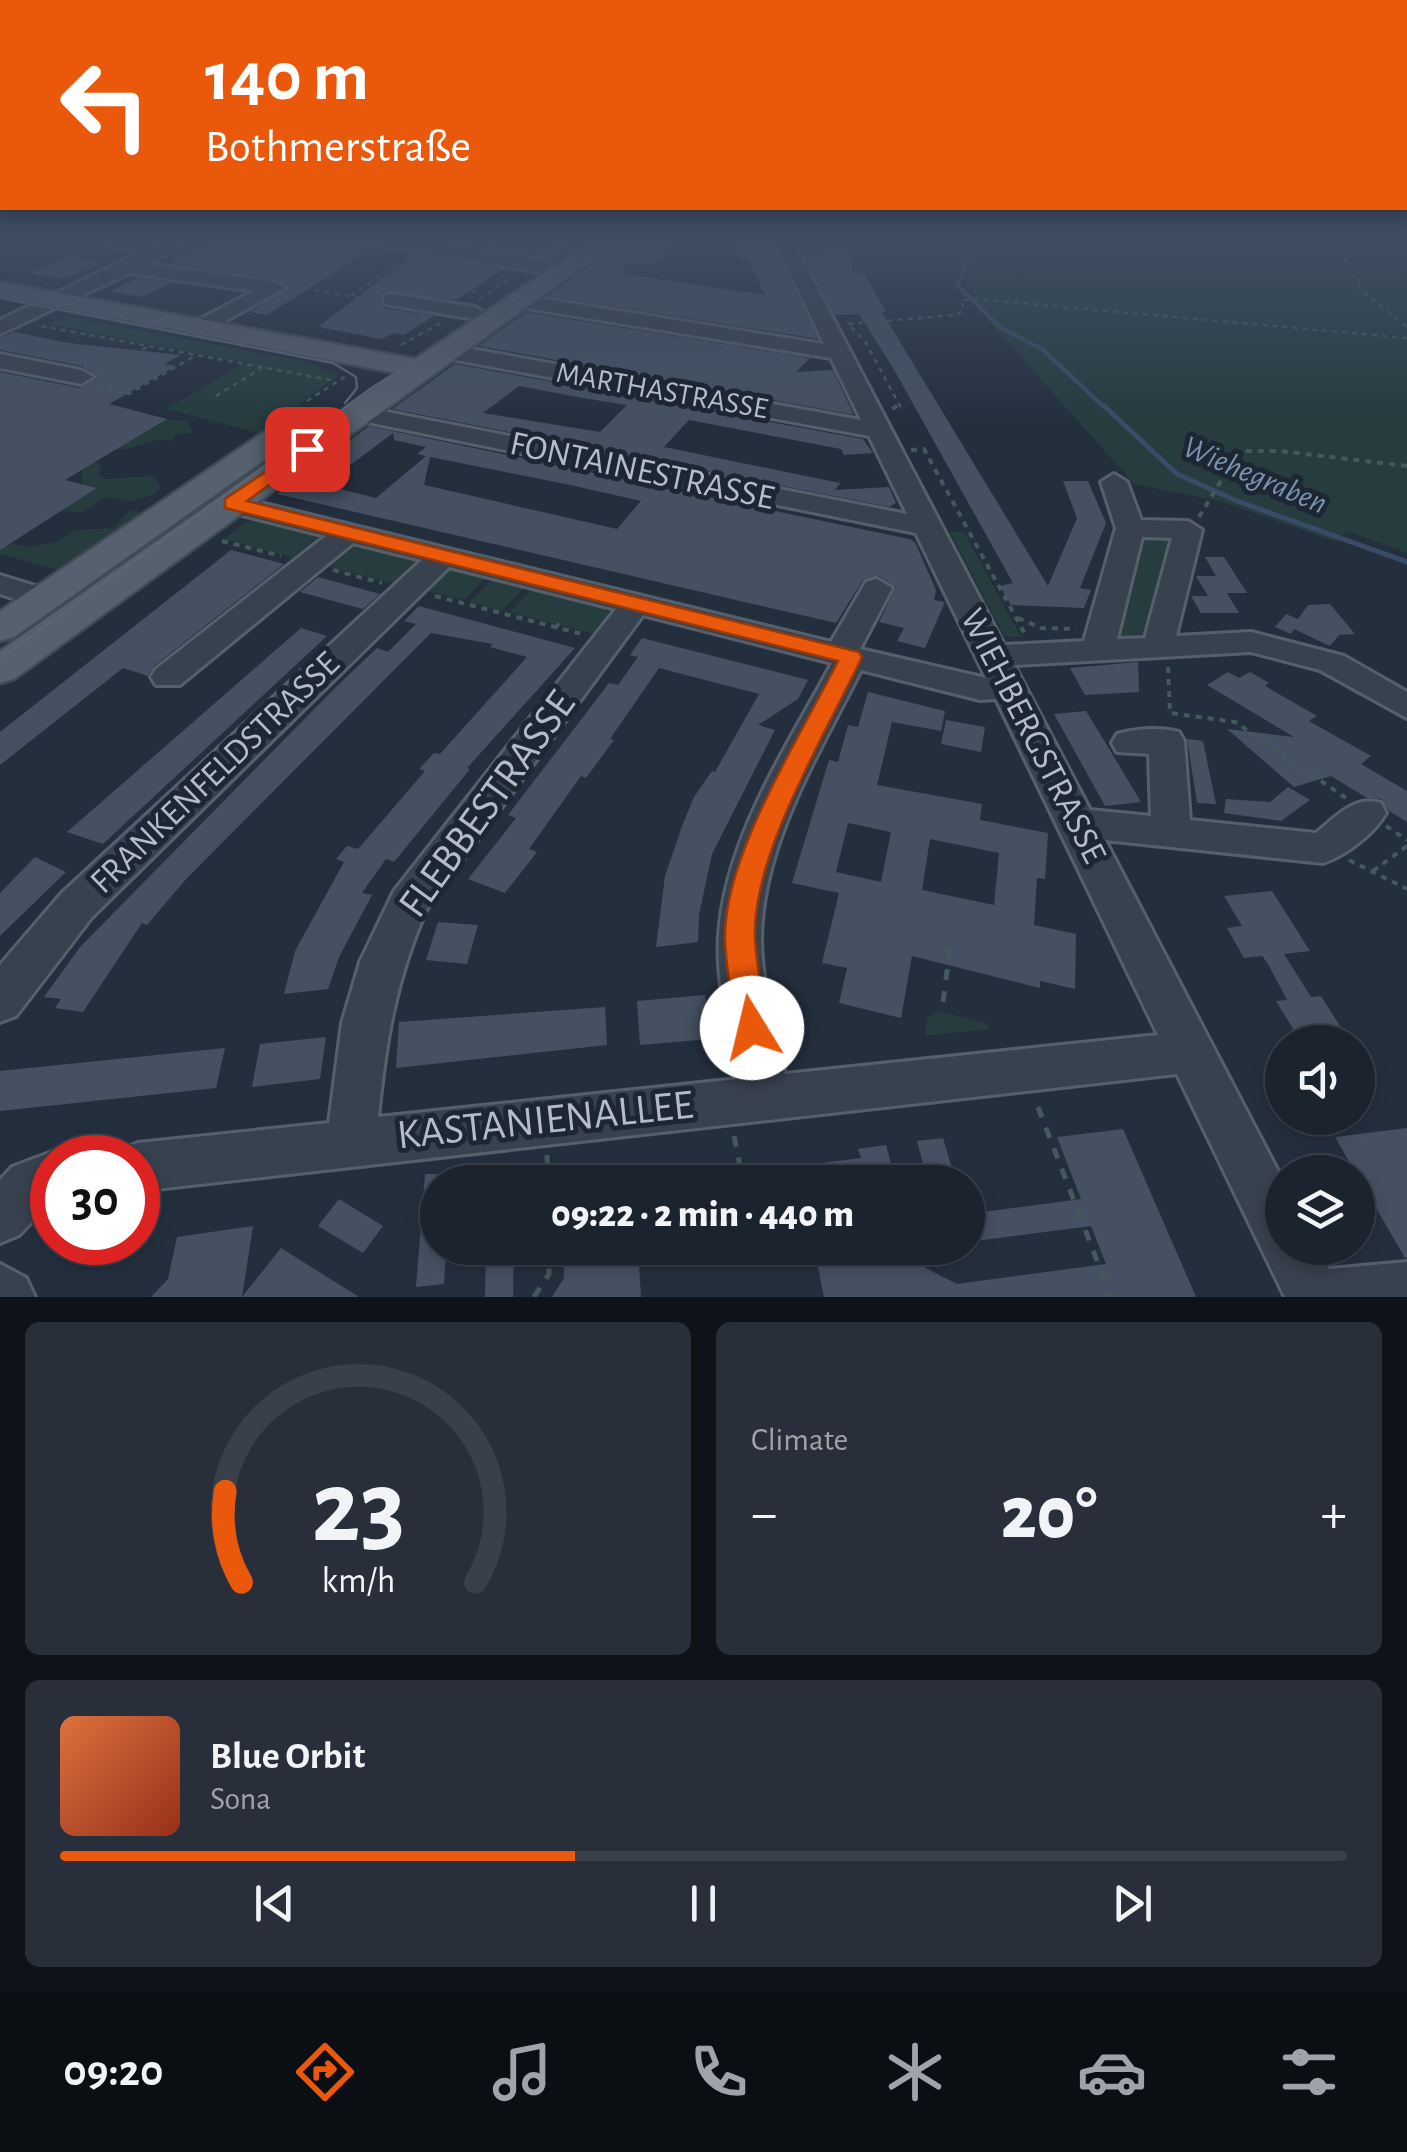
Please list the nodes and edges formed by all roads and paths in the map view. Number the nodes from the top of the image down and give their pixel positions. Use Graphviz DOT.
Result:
graph roads {
  1 [pos="58,301"];
  2 [pos="62,301"];
  3 [pos="252,301"];
  4 [pos="473,301"];
  5 [pos="520,301"];
  6 [pos="814,301"];
  7 [pos="964,301"];
  8 [pos="1002,301"];
  9 [pos="1374,301"];
  10 [pos="26,323"];
  11 [pos="203,327"];
  12 [pos="1407,327"];
  13 [pos="0,328"];
  14 [pos="1407,338"];
  15 [pos="150,346"];
  16 [pos="445,351"];
  17 [pos="840,353"];
  18 [pos="196,356"];
  19 [pos="0,360"];
  20 [pos="388,362"];
  21 [pos="262,368"];
  22 [pos="421,369"];
  23 [pos="81,378"];
  24 [pos="338,381"];
  25 [pos="216,396"];
  26 [pos="357,413"];
  27 [pos="885,431"];
  28 [pos="1407,466"];
  29 [pos="1114,482"];
  30 [pos="1217,490"];
  31 [pos="232,504"];
  32 [pos="928,527"];
  33 [pos="1130,528"];
  34 [pos="1188,530"];
  35 [pos="348,532"];
  36 [pos="444,555"];
  37 [pos="0,584"];
  38 [pos="878,588"];
  39 [pos="44,599"];
  40 [pos="637,602"];
  41 [pos="1014,615"];
  42 [pos="563,619"];
  43 [pos="555,628"];
  44 [pos="0,629"];
  45 [pos="1095,638"];
  46 [pos="1164,645"];
  47 [pos="1035,654"];
  48 [pos="846,655"];
  49 [pos="0,670"];
  50 [pos="999,672"];
  51 [pos="168,677"];
  52 [pos="1407,707"];
  53 [pos="1130,743"];
  54 [pos="1367,813"];
  55 [pos="1077,824"];
  56 [pos="1170,831"];
  57 [pos="1407,843"];
  58 [pos="1322,848"];
  59 [pos="1372,871"];
  60 [pos="1407,889"];
  61 [pos="950,948"];
  62 [pos="943,1002"];
  63 [pos="0,1003"];
  64 [pos="1192,1052"];
  65 [pos="765,1097"];
  66 [pos="1038,1108"];
  67 [pos="351,1141"];
  68 [pos="160,1164"];
  69 [pos="30,1185"];
  70 [pos="1265,1199"];
  71 [pos="0,1217"];
  72 [pos="549,1265"];
  73 [pos="1299,1265"];
  74 [pos="1407,1288"];
  75 [pos="0,1291"];
  76 [pos="7,1297"];
  77 [pos="534,1297"];
  78 [pos="1112,1297"];
  79 [pos="1317,1297"];
  1 -- 13 [label="street"];
  2 -- 11 [label="main road"];
  3 -- 11 [label="street"];
  4 -- 20 [label="main road"];
  5 -- 16 [label="main road"];
  5 -- 17 [label="street"];
  6 -- 17 [label="street, WIEHBERGSTRASSE"];
  7 -- 27 [label="path"];
  8 -- 14 [label="path"];
  9 -- 12 [label="path"];
  10 -- 15 [label="path"];
  11 -- 20 [label="main road"];
  15 -- 18 [label="path"];
  15 -- 23 [label="path"];
  16 -- 22 [label="main road"];
  16 -- 27 [label="street, MARTHASTRASSE"];
  17 -- 27 [label="street, WIEHBERGSTRASSE"];
  18 -- 21 [label="path"];
  18 -- 23 [label="path"];
  19 -- 23 [label="street"];
  20 -- 22 [label="main road"];
  20 -- 39 [label="main road"];
  21 -- 24 [label="path"];
  21 -- 25 [label="path"];
  22 -- 26 [label="main road"];
  26 -- 31 [label="main road"];
  26 -- 32 [label="street, FONTAINESTRASSE"];
  27 -- 32 [label="street, WIEHBERGSTRASSE"];
  27 -- 41 [label="path"];
  28 -- 30 [label="path"];
  29 -- 33 [label="street"];
  30 -- 34 [label="path"];
  31 -- 35 [label="street"];
  31 -- 49 [label="main road"];
  32 -- 50 [label="street, WIEHBERGSTRASSE"];
  33 -- 34 [label="street"];
  33 -- 45 [label="street"];
  34 -- 46 [label="street"];
  35 -- 36 [label="street"];
  35 -- 51 [label="street"];
  36 -- 40 [label="street"];
  36 -- 63 [label="street, FRANKENFELDSTRASSE"];
  37 -- 39 [label="street"];
  38 -- 48 [label="street"];
  39 -- 44 [label="main road"];
  40 -- 48 [label="street"];
  40 -- 67 [label="street, FLEBBESTRASSE"];
  41 -- 45 [label="path"];
  41 -- 47 [label="path"];
  42 -- 43 [label="path"];
  45 -- 46 [label="street"];
  45 -- 47 [label="street"];
  46 -- 52 [label="street"];
  46 -- 54 [label="path"];
  47 -- 50 [label="street"];
  48 -- 50 [label="street"];
  48 -- 65 [label="street"];
  50 -- 55 [label="street, WIEHBERGSTRASSE"];
  53 -- 56 [label="street"];
  54 -- 57 [label="path"];
  54 -- 58 [label="street"];
  55 -- 56 [label="street"];
  55 -- 64 [label="street, WIEHBERGSTRASSE"];
  56 -- 58 [label="street"];
  57 -- 59 [label="path"];
  58 -- 59 [label="path"];
  59 -- 60 [label="path"];
  61 -- 62 [label="path"];
  64 -- 65 [label="street, KASTANIENALLEE"];
  64 -- 70 [label="street, WIEHBERGSTRASSE"];
  65 -- 67 [label="street, KASTANIENALLEE"];
  66 -- 78 [label="path"];
  67 -- 68 [label="street, KASTANIENALLEE"];
  69 -- 71 [label="street"];
  72 -- 77 [label="path"];
  73 -- 79 [label="street"];
  74 -- 79 [label="street"];
  75 -- 76 [label="street"];
}
